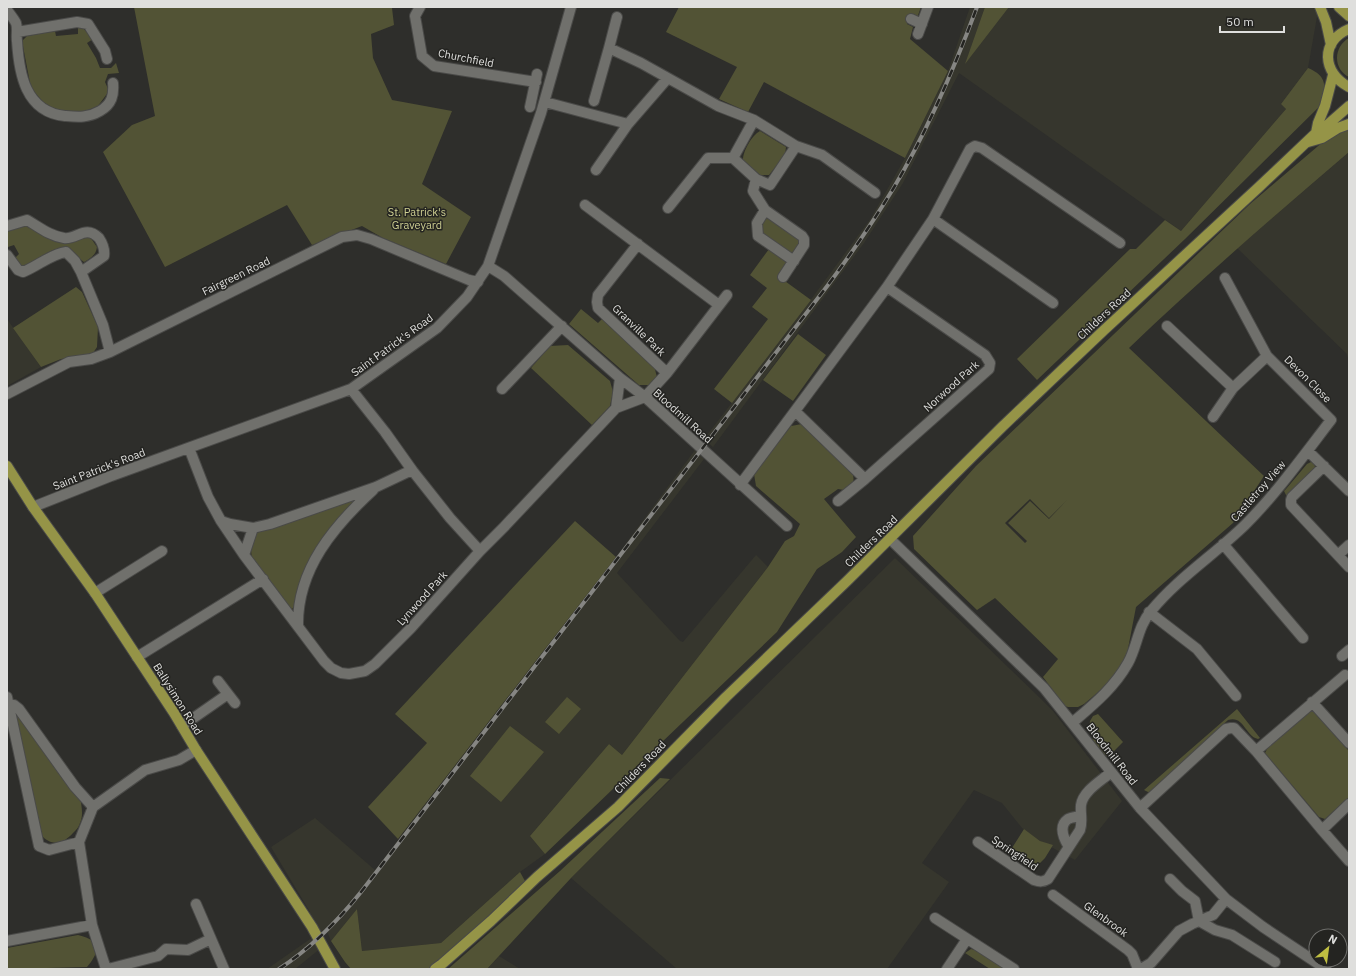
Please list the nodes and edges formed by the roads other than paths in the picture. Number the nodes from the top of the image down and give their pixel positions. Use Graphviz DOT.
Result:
graph roads {
  1 [pos="420,7"];
  2 [pos="571,7"];
  3 [pos="928,7"];
  4 [pos="1320,7"];
  5 [pos="1339,7"];
  6 [pos="7,10"];
  7 [pos="1349,16"];
  8 [pos="617,17"];
  9 [pos="911,20"];
  10 [pos="922,24"];
  11 [pos="1349,29"];
  12 [pos="918,34"];
  13 [pos="13,38"];
  14 [pos="1331,45"];
  15 [pos="609,48"];
  16 [pos="107,59"];
  17 [pos="1333,75"];
  18 [pos="667,79"];
  19 [pos="113,83"];
  20 [pos="1349,87"];
  21 [pos="594,101"];
  22 [pos="545,102"];
  23 [pos="1349,106"];
  24 [pos="530,107"];
  25 [pos="754,120"];
  26 [pos="628,124"];
  27 [pos="1349,124"];
  28 [pos="1316,133"];
  29 [pos="1308,142"];
  30 [pos="796,146"];
  31 [pos="734,158"];
  32 [pos="596,170"];
  33 [pos="756,179"];
  34 [pos="876,193"];
  35 [pos="585,205"];
  36 [pos="668,208"];
  37 [pos="765,210"];
  38 [pos="933,219"];
  39 [pos="7,226"];
  40 [pos="1120,243"];
  41 [pos="638,244"];
  42 [pos="7,255"];
  43 [pos="794,261"];
  44 [pos="488,266"];
  45 [pos="81,272"];
  46 [pos="783,277"];
  47 [pos="1225,278"];
  48 [pos="478,282"];
  49 [pos="887,287"];
  50 [pos="727,294"];
  51 [pos="1053,303"];
  52 [pos="719,305"];
  53 [pos="562,326"];
  54 [pos="1167,326"];
  55 [pos="110,352"];
  56 [pos="1267,356"];
  57 [pos="667,373"];
  58 [pos="620,378"];
  59 [pos="1233,388"];
  60 [pos="502,389"];
  61 [pos="351,390"];
  62 [pos="7,394"];
  63 [pos="644,397"];
  64 [pos="616,408"];
  65 [pos="795,411"];
  66 [pos="1213,418"];
  67 [pos="1332,420"];
  68 [pos="189,448"];
  69 [pos="1308,451"];
  70 [pos="7,466"];
  71 [pos="1324,466"];
  72 [pos="412,470"];
  73 [pos="865,479"];
  74 [pos="740,485"];
  75 [pos="376,487"];
  76 [pos="1349,491"];
  77 [pos="838,501"];
  78 [pos="33,507"];
  79 [pos="221,521"];
  80 [pos="787,526"];
  81 [pos="253,528"];
  82 [pos="890,539"];
  83 [pos="1223,544"];
  84 [pos="1349,545"];
  85 [pos="162,551"];
  86 [pos="480,551"];
  87 [pos="244,555"];
  88 [pos="1338,555"];
  89 [pos="1349,567"];
  90 [pos="263,579"];
  91 [pos="95,593"];
  92 [pos="1149,612"];
  93 [pos="298,626"];
  94 [pos="1303,638"];
  95 [pos="137,657"];
  96 [pos="1344,675"];
  97 [pos="218,681"];
  98 [pos="228,694"];
  99 [pos="1236,696"];
  100 [pos="8,701"];
  101 [pos="1312,702"];
  102 [pos="235,703"];
  103 [pos="1072,723"];
  104 [pos="182,726"];
  105 [pos="1349,743"];
  106 [pos="196,750"];
  107 [pos="1256,751"];
  108 [pos="1110,772"];
  109 [pos="1349,804"];
  110 [pos="93,807"];
  111 [pos="1140,808"];
  112 [pos="1082,816"];
  113 [pos="1322,830"];
  114 [pos="79,842"];
  115 [pos="978,842"];
  116 [pos="1069,846"];
  117 [pos="1349,861"];
  118 [pos="1170,879"];
  119 [pos="1053,895"];
  120 [pos="1226,899"];
  121 [pos="196,904"];
  122 [pos="935,918"];
  123 [pos="1199,921"];
  124 [pos="92,925"];
  125 [pos="211,939"];
  126 [pos="967,939"];
  127 [pos="7,941"];
  128 [pos="324,947"];
  129 [pos="1275,962"];
  130 [pos="1152,966"];
  131 [pos="438,967"];
  132 [pos="107,969"];
  133 [pos="224,969"];
  134 [pos="335,969"];
  135 [pos="341,969"];
  136 [pos="948,969"];
  137 [pos="1014,969"];
  138 [pos="1139,969"];
  139 [pos="1326,969"];
  1 -- 24 [label="street, Churchfield"];
  2 -- 22 [label="street, Saint Patrick's Road"];
  3 -- 10 [label="street"];
  4 -- 14 [label="main road"];
  5 -- 7 [label="main road"];
  6 -- 13 [label="street"];
  8 -- 15 [label="street"];
  9 -- 10 [label="street"];
  10 -- 12 [label="street"];
  11 -- 14 [label="main road"];
  13 -- 16 [label="street"];
  13 -- 19 [label="street"];
  14 -- 17 [label="main road"];
  15 -- 18 [label="street"];
  15 -- 21 [label="street"];
  17 -- 20 [label="main road"];
  17 -- 28 [label="main road, Childers Road"];
  18 -- 25 [label="street"];
  18 -- 26 [label="street"];
  22 -- 26 [label="street"];
  22 -- 44 [label="street, Saint Patrick's Road"];
  23 -- 28 [label="main road, Childers Road"];
  25 -- 30 [label="street"];
  25 -- 31 [label="street"];
  26 -- 32 [label="street"];
  27 -- 29 [label="main road"];
  28 -- 29 [label="main road, Childers Road"];
  29 -- 82 [label="main road, Childers Road"];
  30 -- 33 [label="street"];
  30 -- 34 [label="street"];
  31 -- 33 [label="street"];
  31 -- 36 [label="street"];
  33 -- 37 [label="street"];
  35 -- 41 [label="street"];
  37 -- 43 [label="street"];
  37 -- 43 [label="street"];
  38 -- 40 [label="street"];
  38 -- 49 [label="street"];
  38 -- 51 [label="street"];
  39 -- 45 [label="street"];
  41 -- 52 [label="street"];
  41 -- 57 [label="street, Granville Park"];
  42 -- 45 [label="street"];
  43 -- 46 [label="street"];
  44 -- 48 [label="street, Saint Patrick's Road"];
  44 -- 53 [label="street, Bloodmill Road"];
  45 -- 55 [label="street"];
  47 -- 56 [label="street, Devon Close"];
  48 -- 55 [label="street, Fairgreen Road"];
  48 -- 61 [label="street, Saint Patrick's Road"];
  49 -- 65 [label="street"];
  49 -- 73 [label="street, Norwood Park"];
  50 -- 52 [label="street, Granville Park"];
  52 -- 57 [label="street, Granville Park"];
  53 -- 58 [label="street, Bloodmill Road"];
  53 -- 60 [label="street"];
  54 -- 59 [label="street"];
  55 -- 62 [label="street, Fairgreen Road"];
  56 -- 59 [label="street, Devon Close"];
  56 -- 67 [label="street, Devon Close"];
  57 -- 63 [label="street, Granville Park"];
  58 -- 63 [label="street, Bloodmill Road"];
  58 -- 64 [label="street"];
  59 -- 66 [label="street, Devon Close"];
  61 -- 68 [label="street, Saint Patrick's Road"];
  61 -- 72 [label="street"];
  63 -- 64 [label="street, Lynwood Park"];
  63 -- 74 [label="street, Bloodmill Road"];
  64 -- 86 [label="street, Lynwood Park"];
  65 -- 73 [label="street"];
  65 -- 74 [label="street"];
  67 -- 69 [label="street, Castletroy View"];
  68 -- 78 [label="street, Saint Patrick's Road"];
  68 -- 79 [label="street, Lynwood Park"];
  69 -- 71 [label="street"];
  69 -- 83 [label="street, Castletroy View"];
  70 -- 78 [label="main road, Ballysimon Road"];
  71 -- 76 [label="street"];
  71 -- 88 [label="street"];
  72 -- 75 [label="street"];
  72 -- 86 [label="street"];
  73 -- 77 [label="street, Norwood Park"];
  74 -- 80 [label="street, Bloodmill Road"];
  75 -- 81 [label="street"];
  75 -- 93 [label="street"];
  78 -- 91 [label="main road, Ballysimon Road"];
  79 -- 81 [label="street"];
  79 -- 87 [label="street, Lynwood Park"];
  81 -- 87 [label="street"];
  82 -- 103 [label="street, Bloodmill Road"];
  82 -- 131 [label="main road, Childers Road"];
  83 -- 92 [label="street, Castletroy View"];
  83 -- 94 [label="street"];
  84 -- 88 [label="street"];
  85 -- 91 [label="street"];
  86 -- 93 [label="street, Lynwood Park"];
  87 -- 90 [label="street, Lynwood Park"];
  88 -- 89 [label="street"];
  90 -- 93 [label="street, Lynwood Park"];
  90 -- 95 [label="street"];
  91 -- 95 [label="main road, Ballysimon Road"];
  92 -- 99 [label="street"];
  92 -- 103 [label="street, Castletroy View"];
  95 -- 104 [label="main road, Ballysimon Road"];
  96 -- 101 [label="street"];
  97 -- 98 [label="street"];
  98 -- 102 [label="street"];
  98 -- 104 [label="street"];
  100 -- 110 [label="street"];
  100 -- 114 [label="street"];
  101 -- 105 [label="street"];
  101 -- 107 [label="street"];
  103 -- 108 [label="street, Bloodmill Road"];
  104 -- 106 [label="main road, Ballysimon Road"];
  106 -- 110 [label="street"];
  106 -- 128 [label="main road, Ballysimon Road"];
  107 -- 111 [label="street"];
  107 -- 113 [label="street"];
  108 -- 111 [label="street, Bloodmill Road"];
  108 -- 112 [label="street, Springfield"];
  109 -- 113 [label="street"];
  110 -- 114 [label="street"];
  111 -- 120 [label="street, Bloodmill Road"];
  112 -- 116 [label="street, Springfield"];
  112 -- 116 [label="street"];
  113 -- 117 [label="street"];
  114 -- 124 [label="street"];
  115 -- 116 [label="street, Springfield"];
  118 -- 123 [label="street"];
  119 -- 138 [label="street, Glenbrook"];
  120 -- 123 [label="street, Glenbrook"];
  120 -- 139 [label="street, Bloodmill Road"];
  121 -- 125 [label="street"];
  122 -- 126 [label="street"];
  123 -- 129 [label="street"];
  123 -- 130 [label="street, Glenbrook"];
  124 -- 127 [label="street"];
  124 -- 132 [label="street"];
  125 -- 132 [label="street"];
  125 -- 133 [label="street"];
  126 -- 136 [label="street"];
  126 -- 137 [label="street"];
  128 -- 134 [label="main road, Ballysimon Road"];
  128 -- 135 [label="main road, Ballysimon Road"];
  130 -- 138 [label="street, Glenbrook"];
}
